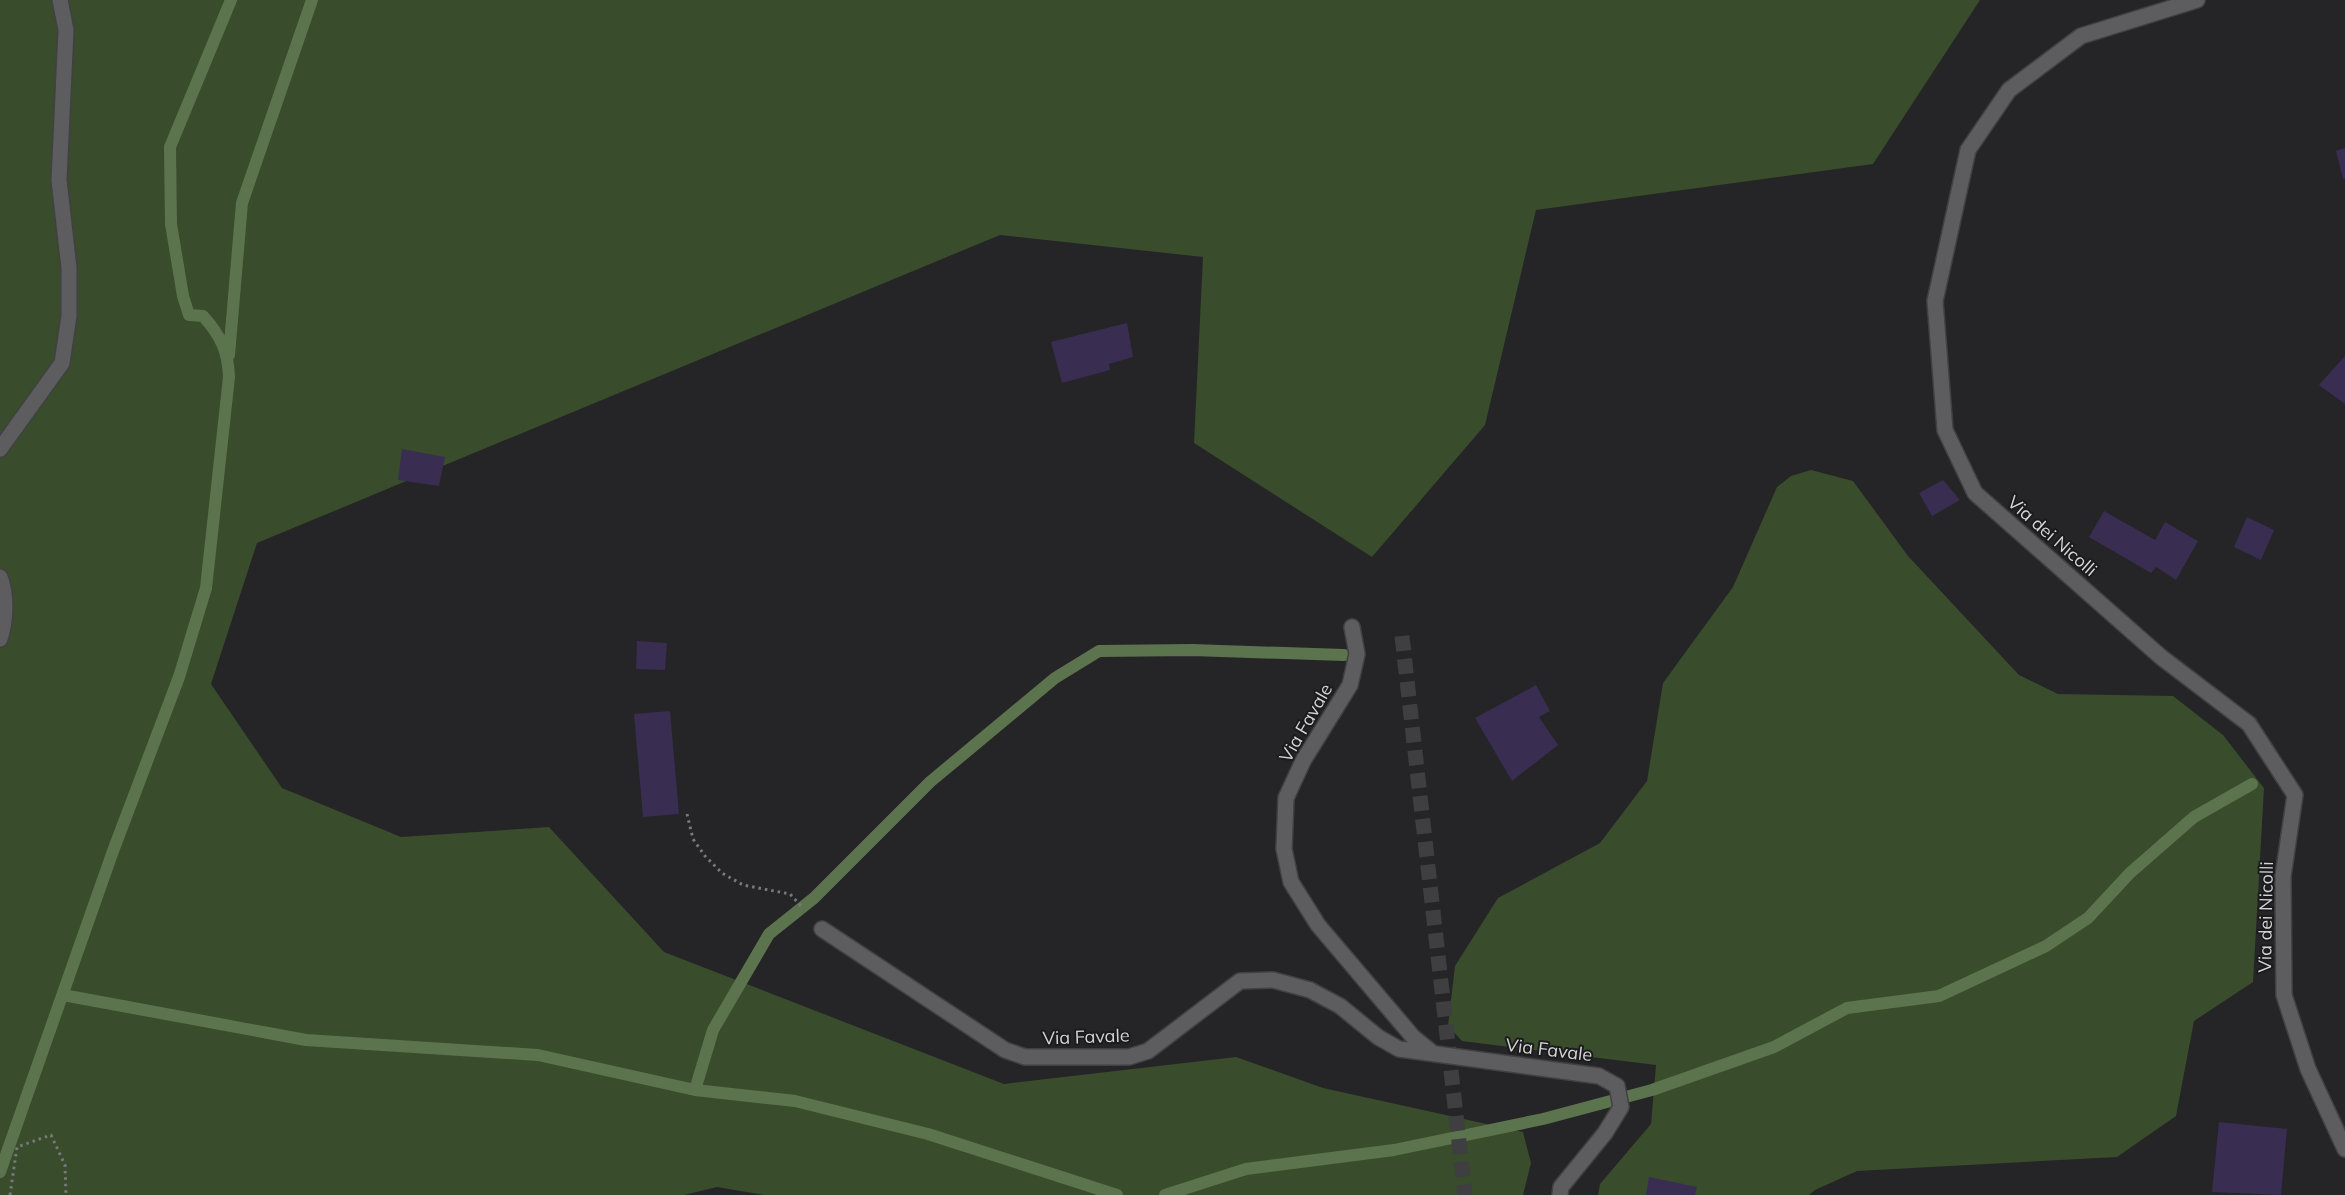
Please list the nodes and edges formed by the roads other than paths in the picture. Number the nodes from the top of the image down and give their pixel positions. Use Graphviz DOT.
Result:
graph roads {
  1 [pos="60,0"];
  2 [pos="2197,0"];
  3 [pos="0,449"];
  4 [pos="0,577"];
  5 [pos="1352,627"];
  6 [pos="0,639"];
  7 [pos="822,929"];
  8 [pos="1434,1054"];
  9 [pos="2345,1148"];
  10 [pos="1560,1195"];
  1 -- 3 [label="street"];
  2 -- 9 [label="street, Via dei Nicolli"];
  4 -- 6 [label="street"];
  5 -- 8 [label="street, Via Favale"];
  7 -- 8 [label="street, Via Favale"];
  8 -- 10 [label="street, Via Favale"];
}
